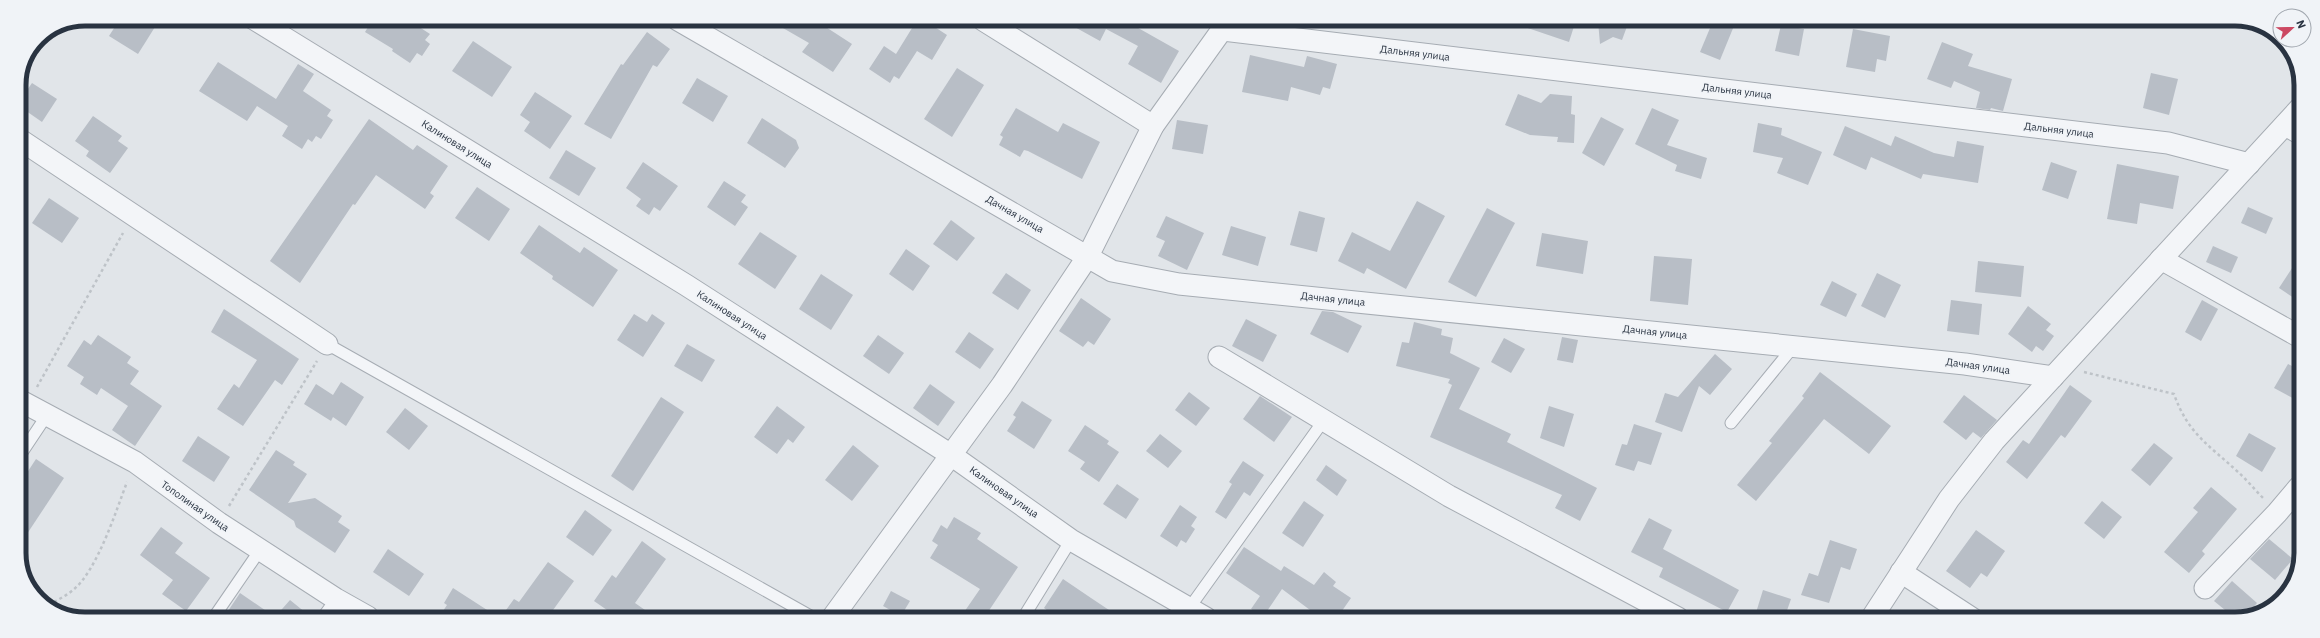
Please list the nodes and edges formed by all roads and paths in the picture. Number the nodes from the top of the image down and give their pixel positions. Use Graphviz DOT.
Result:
graph roads {
  1 [pos="265,26"];
  2 [pos="688,26"];
  3 [pos="993,26"];
  4 [pos="1225,26"];
  5 [pos="1234,26"];
  6 [pos="1153,126"];
  7 [pos="2293,129"];
  8 [pos="26,144"];
  9 [pos="2249,164"];
  10 [pos="133,216"];
  11 [pos="1088,256"];
  12 [pos="2161,260"];
  13 [pos="2294,334"];
  14 [pos="327,344"];
  15 [pos="1794,346"];
  16 [pos="1220,357"];
  17 [pos="2058,372"];
  18 [pos="26,397"];
  19 [pos="26,404"];
  20 [pos="47,416"];
  21 [pos="1324,420"];
  22 [pos="1730,423"];
  23 [pos="26,447"];
  24 [pos="951,455"];
  25 [pos="135,462"];
  26 [pos="2294,493"];
  27 [pos="2277,513"];
  28 [pos="219,523"];
  29 [pos="1071,540"];
  30 [pos="260,550"];
  31 [pos="1901,572"];
  32 [pos="2205,588"];
  33 [pos="336,599"];
  34 [pos="53,603"];
  35 [pos="217,612"];
  36 [pos="327,612"];
  37 [pos="359,612"];
  38 [pos="803,612"];
  39 [pos="836,612"];
  40 [pos="1027,612"];
  41 [pos="1196,612"];
  42 [pos="1199,612"];
  43 [pos="1667,612"];
  44 [pos="1875,612"];
  45 [pos="1962,612"];
  1 -- 24 [label="street, Калиновая улица"];
  2 -- 11 [label="street, Дачная улица"];
  3 -- 6 [label="street"];
  4 -- 6 [label="street"];
  5 -- 9 [label="street, Дальняя улица"];
  6 -- 11 [label="street"];
  7 -- 9 [label="street"];
  8 -- 10 [label="street"];
  9 -- 12 [label="street"];
  10 -- 14 [label="street"];
  10 -- 18 [label="path"];
  11 -- 15 [label="street, Дачная улица"];
  11 -- 24 [label="street"];
  12 -- 13 [label="street"];
  12 -- 17 [label="street"];
  14 -- 28 [label="path"];
  14 -- 38 [label="lane"];
  15 -- 17 [label="street, Дачная улица"];
  15 -- 22 [label="lane"];
  16 -- 21 [label="street"];
  17 -- 27 [label="path"];
  17 -- 31 [label="street"];
  19 -- 20 [label="street, Тополиная улица"];
  20 -- 23 [label="lane"];
  20 -- 25 [label="street, Тополиная улица"];
  21 -- 42 [label="lane"];
  21 -- 43 [label="street"];
  24 -- 29 [label="street, Калиновая улица"];
  24 -- 39 [label="street"];
  25 -- 28 [label="street, Тополиная улица"];
  25 -- 34 [label="path"];
  26 -- 27 [label="street"];
  27 -- 32 [label="street"];
  28 -- 30 [label="street, Тополиная улица"];
  29 -- 40 [label="lane"];
  29 -- 41 [label="street, Калиновая улица"];
  30 -- 33 [label="street, Тополиная улица"];
  30 -- 35 [label="lane"];
  31 -- 44 [label="street"];
  31 -- 45 [label="street"];
  33 -- 36 [label="lane"];
  33 -- 37 [label="street, Тополиная улица"];
}
